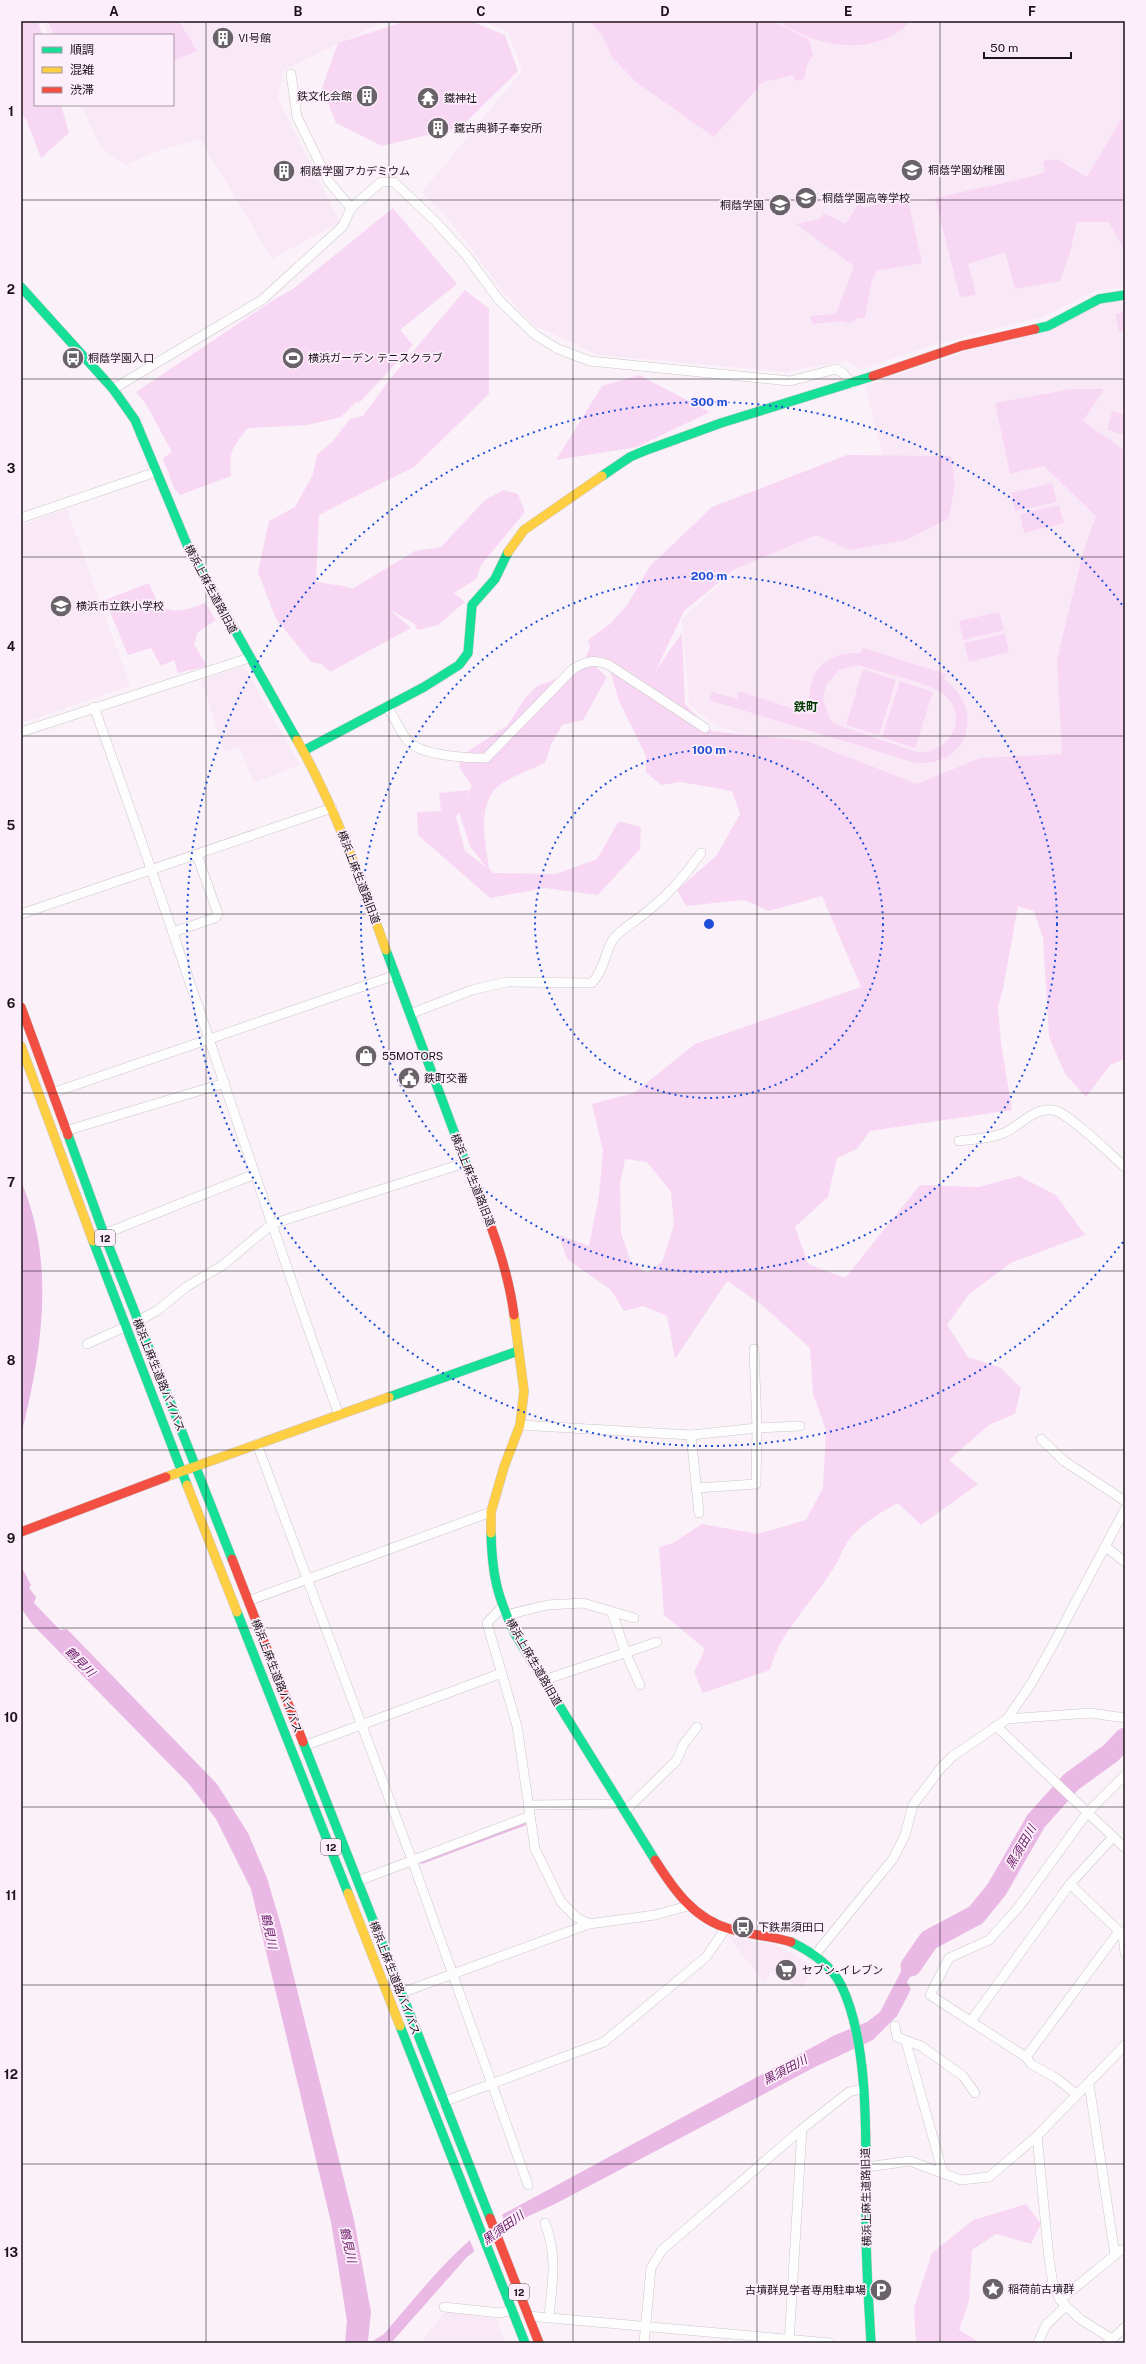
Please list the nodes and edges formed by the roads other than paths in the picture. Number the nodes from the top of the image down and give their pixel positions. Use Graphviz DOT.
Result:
graph roads {
  1 [pos="291,74"];
  2 [pos="351,208"];
  3 [pos="21,287"];
  4 [pos="1125,295"];
  5 [pos="26,299"];
  6 [pos="851,384"];
  7 [pos="114,389"];
  8 [pos="156,472"];
  9 [pos="21,518"];
  10 [pos="249,658"];
  11 [pos="387,706"];
  12 [pos="94,707"];
  13 [pos="705,728"];
  14 [pos="21,732"];
  15 [pos="303,752"];
  16 [pos="332,808"];
  17 [pos="701,853"];
  18 [pos="197,855"];
  19 [pos="152,871"];
  20 [pos="21,914"];
  21 [pos="173,932"];
  22 [pos="396,975"];
  23 [pos="21,1007"];
  24 [pos="410,1014"];
  25 [pos="211,1039"];
  26 [pos="21,1046"];
  27 [pos="225,1083"];
  28 [pos="52,1093"];
  29 [pos="65,1131"];
  30 [pos="958,1141"];
  31 [pos="465,1163"];
  32 [pos="1125,1167"];
  33 [pos="255,1174"];
  34 [pos="272,1224"];
  35 [pos="104,1234"];
  36 [pos="138,1320"];
  37 [pos="125,1327"];
  38 [pos="87,1344"];
  39 [pos="754,1349"];
  40 [pos="518,1351"];
  41 [pos="339,1415"];
  42 [pos="520,1425"];
  43 [pos="800,1426"];
  44 [pos="757,1428"];
  45 [pos="691,1435"];
  46 [pos="1041,1439"];
  47 [pos="258,1444"];
  48 [pos="195,1466"];
  49 [pos="182,1471"];
  50 [pos="696,1488"];
  51 [pos="1125,1501"];
  52 [pos="1125,1509"];
  53 [pos="491,1512"];
  54 [pos="699,1513"];
  55 [pos="21,1532"];
  56 [pos="1106,1547"];
  57 [pos="1125,1562"];
  58 [pos="307,1579"];
  59 [pos="248,1601"];
  60 [pos="504,1611"];
  61 [pos="612,1612"];
  62 [pos="634,1618"];
  63 [pos="657,1642"];
  64 [pos="625,1651"];
  65 [pos="502,1673"];
  66 [pos="544,1680"];
  67 [pos="640,1685"];
  68 [pos="1125,1718"];
  69 [pos="1007,1719"];
  70 [pos="361,1724"];
  71 [pos="996,1726"];
  72 [pos="697,1727"];
  73 [pos="304,1746"];
  74 [pos="1125,1775"];
  75 [pos="619,1802"];
  76 [pos="528,1805"];
  77 [pos="625,1811"];
  78 [pos="1085,1811"];
  79 [pos="530,1816"];
  80 [pos="1113,1837"];
  81 [pos="1125,1848"];
  82 [pos="412,1860"];
  83 [pos="358,1881"];
  84 [pos="1070,1884"];
  85 [pos="688,1906"];
  86 [pos="589,1924"];
  87 [pos="726,1928"];
  88 [pos="1119,1931"];
  89 [pos="1125,1953"];
  90 [pos="814,1956"];
  91 [pos="452,1973"];
  92 [pos="401,1993"];
  93 [pos="971,2021"];
  94 [pos="895,2026"];
  95 [pos="906,2042"];
  96 [pos="1125,2045"];
  97 [pos="1026,2057"];
  98 [pos="493,2084"];
  99 [pos="1089,2084"];
  100 [pos="861,2088"];
  101 [pos="975,2093"];
  102 [pos="1076,2094"];
  103 [pos="443,2102"];
  104 [pos="802,2129"];
  105 [pos="1037,2136"];
  106 [pos="867,2167"];
  107 [pos="943,2173"];
  108 [pos="528,2185"];
  109 [pos="545,2223"];
  110 [pos="1125,2250"];
  111 [pos="1115,2255"];
  112 [pos="1063,2303"];
  113 [pos="444,2307"];
  114 [pos="512,2310"];
  115 [pos="528,2316"];
  116 [pos="549,2318"];
  117 [pos="645,2327"];
  118 [pos="1125,2327"];
  119 [pos="789,2341"];
  120 [pos="1110,2341"];
  121 [pos="525,2343"];
  122 [pos="539,2343"];
  123 [pos="644,2343"];
  124 [pos="830,2343"];
  125 [pos="871,2343"];
  126 [pos="1038,2343"];
  1 -- 2 [label="street"];
  2 -- 6 [label="street"];
  2 -- 7 [label="street"];
  3 -- 5 [label="street, 横浜上麻生道路旧道"];
  4 -- 6 [label="street"];
  5 -- 7 [label="street, 横浜上麻生道路旧道"];
  6 -- 11 [label="street"];
  7 -- 8 [label="street, 横浜上麻生道路旧道"];
  8 -- 9 [label="street"];
  8 -- 10 [label="street, 横浜上麻生道路旧道"];
  10 -- 12 [label="street"];
  10 -- 15 [label="street, 横浜上麻生道路旧道"];
  11 -- 13 [label="street"];
  11 -- 15 [label="street"];
  12 -- 14 [label="street"];
  12 -- 19 [label="street"];
  15 -- 16 [label="street, 横浜上麻生道路旧道"];
  16 -- 18 [label="street"];
  16 -- 22 [label="street, 横浜上麻生道路旧道"];
  17 -- 24 [label="street"];
  18 -- 19 [label="street"];
  18 -- 21 [label="street"];
  19 -- 20 [label="street"];
  19 -- 21 [label="street"];
  21 -- 25 [label="street"];
  22 -- 24 [label="street, 横浜上麻生道路旧道"];
  22 -- 25 [label="street"];
  23 -- 28 [label="street, 横浜上麻生道路バイパス / 12"];
  24 -- 31 [label="street, 横浜上麻生道路旧道"];
  25 -- 27 [label="street"];
  25 -- 28 [label="street"];
  26 -- 37 [label="street, 横浜上麻生道路バイパス / 12"];
  27 -- 29 [label="street"];
  27 -- 33 [label="street"];
  28 -- 29 [label="street, 横浜上麻生道路バイパス / 12"];
  29 -- 35 [label="street, 横浜上麻生道路バイパス / 12"];
  30 -- 32 [label="street"];
  31 -- 34 [label="street"];
  31 -- 40 [label="street, 横浜上麻生道路旧道"];
  33 -- 34 [label="street"];
  33 -- 35 [label="street"];
  34 -- 36 [label="street"];
  34 -- 41 [label="street"];
  35 -- 36 [label="street, 横浜上麻生道路バイパス / 12"];
  36 -- 48 [label="street, 横浜上麻生道路バイパス / 12"];
  37 -- 38 [label="street"];
  37 -- 49 [label="street, 横浜上麻生道路バイパス / 12"];
  39 -- 44 [label="street"];
  40 -- 41 [label="street"];
  40 -- 42 [label="street, 横浜上麻生道路旧道"];
  41 -- 47 [label="street"];
  42 -- 45 [label="street"];
  42 -- 53 [label="street, 横浜上麻生道路旧道"];
  43 -- 44 [label="street"];
  44 -- 45 [label="street"];
  44 -- 50 [label="street"];
  45 -- 50 [label="street"];
  46 -- 51 [label="street"];
  47 -- 48 [label="street"];
  47 -- 58 [label="street"];
  48 -- 49 [label="street"];
  48 -- 59 [label="street, 横浜上麻生道路バイパス / 12"];
  49 -- 55 [label="street"];
  49 -- 114 [label="street, 横浜上麻生道路バイパス / 12"];
  50 -- 54 [label="street"];
  52 -- 56 [label="street"];
  53 -- 58 [label="street"];
  53 -- 60 [label="street, 横浜上麻生道路旧道"];
  56 -- 57 [label="street"];
  56 -- 69 [label="street"];
  58 -- 59 [label="street"];
  58 -- 70 [label="street"];
  59 -- 73 [label="street, 横浜上麻生道路バイパス / 12"];
  60 -- 61 [label="street"];
  60 -- 65 [label="street"];
  60 -- 66 [label="street, 横浜上麻生道路旧道"];
  61 -- 62 [label="street"];
  61 -- 64 [label="street"];
  63 -- 64 [label="street"];
  64 -- 66 [label="street"];
  64 -- 67 [label="street"];
  65 -- 70 [label="street"];
  65 -- 76 [label="street"];
  66 -- 75 [label="street, 横浜上麻生道路旧道"];
  68 -- 69 [label="street"];
  69 -- 71 [label="street"];
  70 -- 73 [label="street"];
  70 -- 82 [label="street"];
  71 -- 78 [label="street"];
  71 -- 90 [label="street"];
  72 -- 77 [label="street"];
  73 -- 83 [label="street, 横浜上麻生道路バイパス / 12"];
  74 -- 78 [label="street"];
  75 -- 76 [label="street"];
  75 -- 77 [label="street, 横浜上麻生道路旧道"];
  76 -- 79 [label="street"];
  77 -- 85 [label="street, 横浜上麻生道路旧道"];
  78 -- 80 [label="street"];
  78 -- 93 [label="street"];
  79 -- 82 [label="street"];
  79 -- 86 [label="street"];
  80 -- 81 [label="street"];
  80 -- 84 [label="street"];
  82 -- 83 [label="street"];
  82 -- 91 [label="street"];
  83 -- 92 [label="street, 横浜上麻生道路バイパス / 12"];
  84 -- 88 [label="street"];
  84 -- 93 [label="street"];
  85 -- 86 [label="street"];
  85 -- 87 [label="street, 横浜上麻生道路旧道"];
  86 -- 91 [label="street"];
  87 -- 90 [label="street, 横浜上麻生道路旧道"];
  87 -- 98 [label="street"];
  88 -- 89 [label="street"];
  88 -- 97 [label="street"];
  90 -- 100 [label="street, 横浜上麻生道路旧道"];
  91 -- 92 [label="street"];
  91 -- 98 [label="street"];
  92 -- 103 [label="street, 横浜上麻生道路バイパス / 12"];
  93 -- 97 [label="street"];
  94 -- 95 [label="street"];
  95 -- 101 [label="street"];
  95 -- 107 [label="street"];
  96 -- 99 [label="street"];
  97 -- 102 [label="street"];
  98 -- 103 [label="street"];
  98 -- 108 [label="street"];
  99 -- 102 [label="street"];
  99 -- 111 [label="street"];
  100 -- 104 [label="street"];
  100 -- 106 [label="street, 横浜上麻生道路旧道"];
  102 -- 105 [label="street"];
  103 -- 115 [label="street, 横浜上麻生道路バイパス / 12"];
  104 -- 117 [label="street"];
  104 -- 119 [label="street"];
  105 -- 107 [label="street"];
  105 -- 112 [label="street"];
  106 -- 107 [label="street"];
  106 -- 125 [label="street, 横浜上麻生道路旧道"];
  109 -- 116 [label="street"];
  110 -- 111 [label="street"];
  111 -- 112 [label="street"];
  112 -- 120 [label="street"];
  112 -- 126 [label="street"];
  113 -- 114 [label="street"];
  114 -- 121 [label="street, 横浜上麻生道路バイパス / 12"];
  115 -- 116 [label="street"];
  115 -- 122 [label="street, 横浜上麻生道路バイパス / 12"];
  116 -- 117 [label="street"];
  117 -- 119 [label="street"];
  117 -- 123 [label="street"];
  118 -- 120 [label="street"];
  119 -- 124 [label="street"];
}
